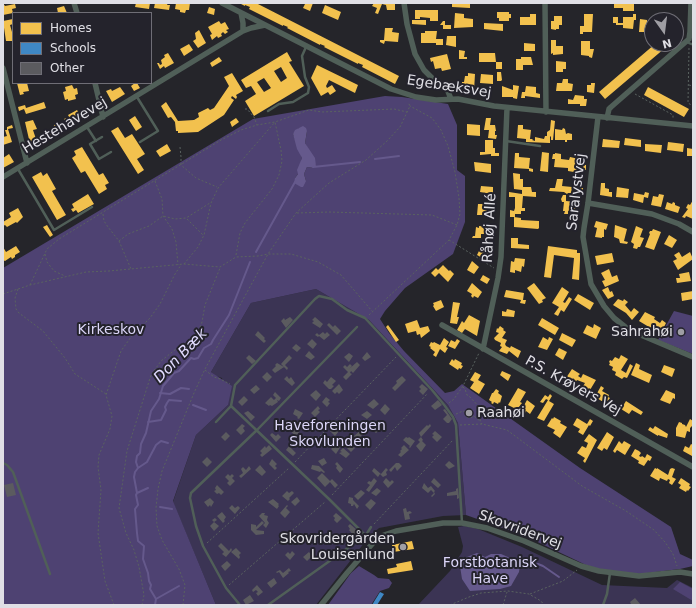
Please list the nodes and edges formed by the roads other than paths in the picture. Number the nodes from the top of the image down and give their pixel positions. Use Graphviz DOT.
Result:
graph roads {
  1 [pos="222,3"];
  2 [pos="404,3"];
  3 [pos="545,3"];
  4 [pos="691,3"];
  5 [pos="242,13"];
  6 [pos="265,25"];
  7 [pos="242,31"];
  8 [pos="687,42"];
  9 [pos="693,44"];
  10 [pos="307,46"];
  11 [pos="3,68"];
  12 [pos="95,84"];
  13 [pos="137,96"];
  14 [pos="451,99"];
  15 [pos="507,108"];
  16 [pos="268,111"];
  17 [pos="546,112"];
  18 [pos="103,117"];
  19 [pos="598,117"];
  20 [pos="607,118"];
  21 [pos="87,126"];
  22 [pos="693,126"];
  23 [pos="102,137"];
  24 [pos="96,141"];
  25 [pos="506,141"];
  26 [pos="140,142"];
  27 [pos="540,146"];
  28 [pos="111,152"];
  29 [pos="27,163"];
  30 [pos="17,169"];
  31 [pos="3,177"];
  32 [pos="588,203"];
  33 [pos="92,208"];
  34 [pos="693,232"];
  35 [pos="442,325"];
  36 [pos="357,326"];
  37 [pos="483,349"];
  38 [pos="693,357"];
  39 [pos="231,406"];
  40 [pos="216,422"];
  41 [pos="257,430"];
  42 [pos="3,463"];
  43 [pos="693,467"];
  44 [pos="462,523"];
  45 [pos="371,527"];
  46 [pos="366,535"];
  47 [pos="373,543"];
  48 [pos="610,573"];
  49 [pos="50,574"];
  50 [pos="693,574"];
  51 [pos="240,605"];
  52 [pos="268,605"];
  53 [pos="322,605"];
  54 [pos="603,605"];
  1 -- 5 [label="street, Egebæksvej"];
  2 -- 14 [label="street"];
  3 -- 17 [label="street"];
  4 -- 8 [label="street"];
  5 -- 6 [label="street, Egebæksvej"];
  5 -- 7 [label="street"];
  6 -- 7 [label="street, Hestehavevej"];
  6 -- 10 [label="street, Egebæksvej"];
  7 -- 13 [label="street, Hestehavevej"];
  8 -- 9 [label="lane"];
  8 -- 20 [label="street"];
  10 -- 14 [label="street, Egebæksvej"];
  10 -- 16 [label="lane"];
  11 -- 29 [label="street"];
  12 -- 18 [label="street"];
  13 -- 18 [label="street, Hestehavevej"];
  13 -- 26 [label="lane"];
  14 -- 15 [label="street, Egebæksvej"];
  15 -- 17 [label="street, Egebæksvej"];
  15 -- 25 [label="street, Råhøj Allé"];
  17 -- 19 [label="street, Egebæksvej"];
  18 -- 21 [label="street, Hestehavevej"];
  19 -- 20 [label="street, Egebæksvej"];
  19 -- 32 [label="street, Saralystvej"];
  20 -- 22 [label="street, Egebæksvej"];
  21 -- 24 [label="lane"];
  21 -- 29 [label="street, Hestehavevej"];
  23 -- 24 [label="lane"];
  24 -- 28 [label="lane"];
  25 -- 27 [label="lane"];
  25 -- 37 [label="street, Råhøj Allé"];
  29 -- 30 [label="street, Hestehavevej"];
  30 -- 31 [label="street, Hestehavevej"];
  30 -- 33 [label="lane"];
  32 -- 34 [label="street"];
  32 -- 38 [label="street, Saralystvej"];
  35 -- 37 [label="street, P.S. Krøyers Vej"];
  36 -- 41 [label="lane"];
  37 -- 43 [label="street, P.S. Krøyers Vej"];
  39 -- 40 [label="lane"];
  39 -- 41 [label="lane"];
  39 -- 44 [label="lane"];
  41 -- 46 [label="lane"];
  41 -- 51 [label="lane"];
  42 -- 49 [label="lane"];
  44 -- 47 [label="street, Skovridervej"];
  44 -- 48 [label="street, Skovridervej"];
  45 -- 46 [label="lane"];
  46 -- 47 [label="lane"];
  46 -- 52 [label="lane"];
  47 -- 53 [label="street, Skovridervej"];
  48 -- 50 [label="street, Skovridervej"];
  48 -- 54 [label="lane"];
}
